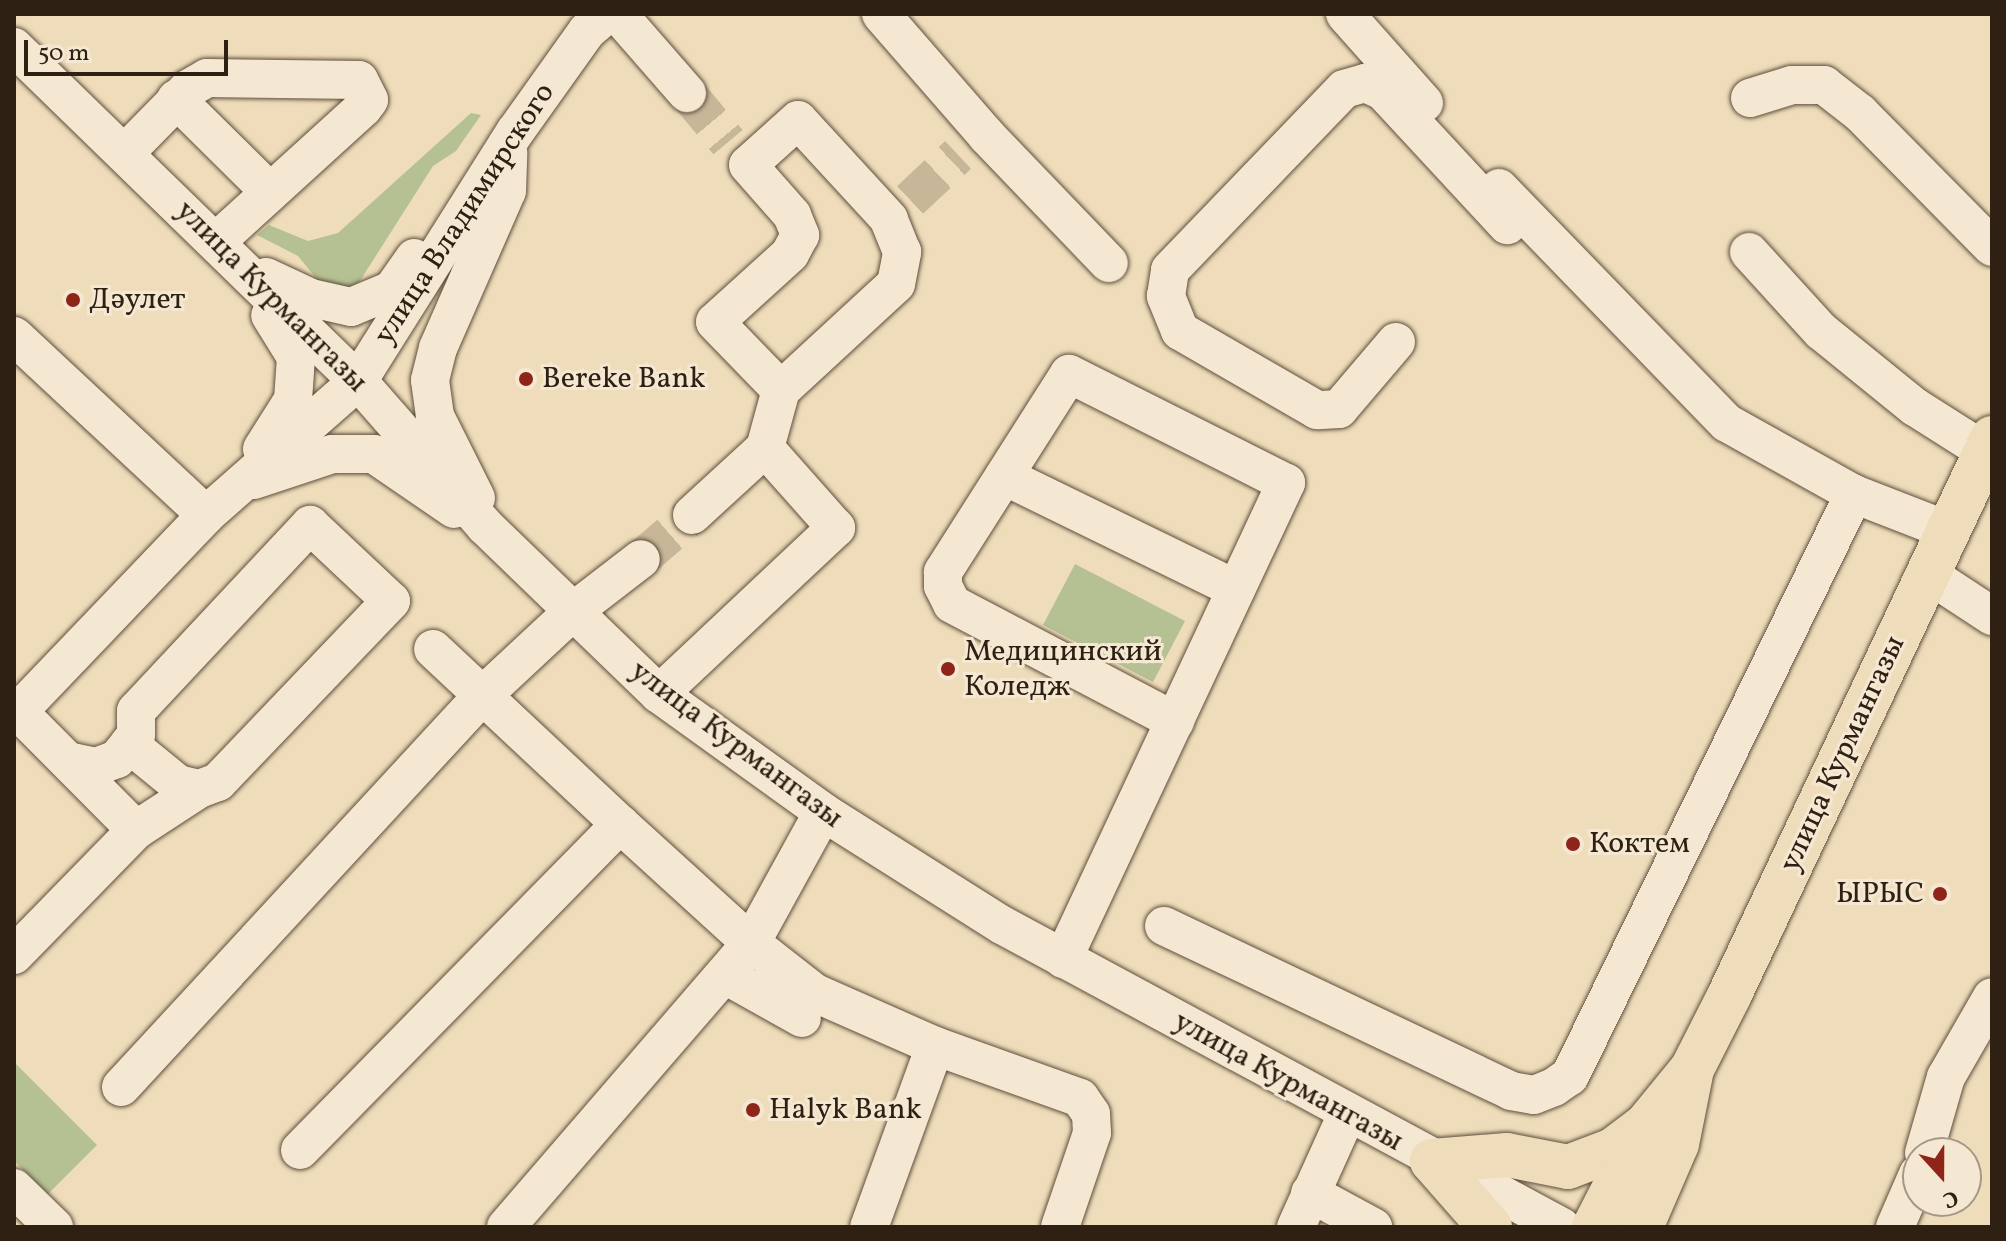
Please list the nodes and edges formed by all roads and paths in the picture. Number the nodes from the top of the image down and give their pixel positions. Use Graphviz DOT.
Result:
graph roads {
  1 [pos="1345,14"];
  2 [pos="887,16"];
  3 [pos="596,18"];
  4 [pos="14,47"];
  5 [pos="687,93"];
  6 [pos="1750,98"];
  7 [pos="176,99"];
  8 [pos="508,143"];
  9 [pos="125,153"];
  10 [pos="270,192"];
  11 [pos="1507,225"];
  12 [pos="1992,247"];
  13 [pos="1749,252"];
  14 [pos="228,253"];
  15 [pos="1109,263"];
  16 [pos="14,336"];
  17 [pos="1396,342"];
  18 [pos="358,381"];
  19 [pos="781,390"];
  20 [pos="1989,445"];
  21 [pos="765,448"];
  22 [pos="1004,476"];
  23 [pos="239,485"];
  24 [pos="1854,494"];
  25 [pos="206,515"];
  26 [pos="692,515"];
  27 [pos="485,526"];
  28 [pos="1947,530"];
  29 [pos="641,559"];
  30 [pos="1928,574"];
  31 [pos="1236,589"];
  32 [pos="571,613"];
  33 [pos="1992,616"];
  34 [pos="433,649"];
  35 [pos="659,694"];
  36 [pos="482,696"];
  37 [pos="16,714"];
  38 [pos="1175,721"];
  39 [pos="129,744"];
  40 [pos="68,761"];
  41 [pos="199,789"];
  42 [pos="823,812"];
  43 [pos="620,824"];
  44 [pos="136,830"];
  45 [pos="1164,926"];
  46 [pos="751,943"];
  47 [pos="14,955"];
  48 [pos="1063,959"];
  49 [pos="725,975"];
  50 [pos="1992,997"];
  51 [pos="802,1018"];
  52 [pos="935,1046"];
  53 [pos="1692,1069"];
  54 [pos="121,1087"];
  55 [pos="1347,1114"];
  56 [pos="1647,1124"];
  57 [pos="1929,1137"];
  58 [pos="300,1150"];
  59 [pos="1432,1161"];
  60 [pos="14,1188"];
  61 [pos="1303,1210"];
  62 [pos="54,1227"];
  63 [pos="506,1227"];
  64 [pos="869,1227"];
  65 [pos="1060,1227"];
  66 [pos="1373,1227"];
  67 [pos="1490,1227"];
  68 [pos="1562,1227"];
  69 [pos="1594,1227"];
  70 [pos="1641,1227"];
  1 -- 24 [label="street"];
  2 -- 15 [label="street"];
  3 -- 5 [label="street"];
  3 -- 8 [label="street, улица Владимирского"];
  4 -- 9 [label="street, улица Курмангазы"];
  6 -- 12 [label="street"];
  7 -- 9 [label="street"];
  7 -- 10 [label="street"];
  7 -- 10 [label="street"];
  8 -- 14 [label="street"];
  8 -- 18 [label="street, улица Владимирского"];
  8 -- 27 [label="street"];
  9 -- 14 [label="street, улица Курмангазы"];
  10 -- 14 [label="street"];
  11 -- 17 [label="street"];
  13 -- 20 [label="street"];
  14 -- 18 [label="street, улица Курмангазы"];
  14 -- 23 [label="street"];
  16 -- 25 [label="street"];
  18 -- 23 [label="street, улица Владимирского"];
  18 -- 27 [label="street, улица Курмангазы"];
  19 -- 19 [label="street"];
  19 -- 21 [label="street"];
  20 -- 28 [label="main road, улица Курмангазы"];
  21 -- 26 [label="street"];
  21 -- 35 [label="street"];
  22 -- 31 [label="street"];
  22 -- 31 [label="street"];
  22 -- 38 [label="street"];
  23 -- 25 [label="street, улица Владимирского"];
  23 -- 27 [label="street"];
  24 -- 28 [label="street"];
  24 -- 45 [label="street"];
  25 -- 37 [label="street, улица Владимирского"];
  27 -- 32 [label="street, улица Курмангазы"];
  28 -- 30 [label="main road, улица Курмангазы"];
  29 -- 32 [label="street"];
  30 -- 33 [label="street"];
  30 -- 53 [label="main road, улица Курмангазы"];
  31 -- 38 [label="street"];
  32 -- 35 [label="street, улица Курмангазы"];
  32 -- 36 [label="street"];
  34 -- 36 [label="street"];
  35 -- 42 [label="street, улица Курмангазы"];
  36 -- 43 [label="street"];
  36 -- 54 [label="street"];
  37 -- 40 [label="street"];
  38 -- 48 [label="street"];
  39 -- 40 [label="street"];
  39 -- 41 [label="street"];
  39 -- 41 [label="street"];
  40 -- 44 [label="street"];
  41 -- 44 [label="street"];
  42 -- 46 [label="street"];
  42 -- 48 [label="street, улица Курмангазы"];
  43 -- 46 [label="street"];
  43 -- 58 [label="street"];
  44 -- 47 [label="street"];
  46 -- 49 [label="street"];
  46 -- 52 [label="street"];
  48 -- 55 [label="street, улица Курмангазы"];
  49 -- 51 [label="street"];
  49 -- 63 [label="street"];
  50 -- 57 [label="street"];
  52 -- 64 [label="street"];
  52 -- 65 [label="street"];
  53 -- 56 [label="main road, улица Курмангазы"];
  53 -- 70 [label="main road, улица Курмангазы"];
  55 -- 59 [label="street, улица Курмангазы"];
  55 -- 61 [label="street"];
  56 -- 59 [label="main road"];
  56 -- 69 [label="main road, улица Курмангазы"];
  59 -- 67 [label="main road"];
  59 -- 68 [label="street, улица Курмангазы"];
  60 -- 62 [label="street"];
  61 -- 66 [label="street"];
}
